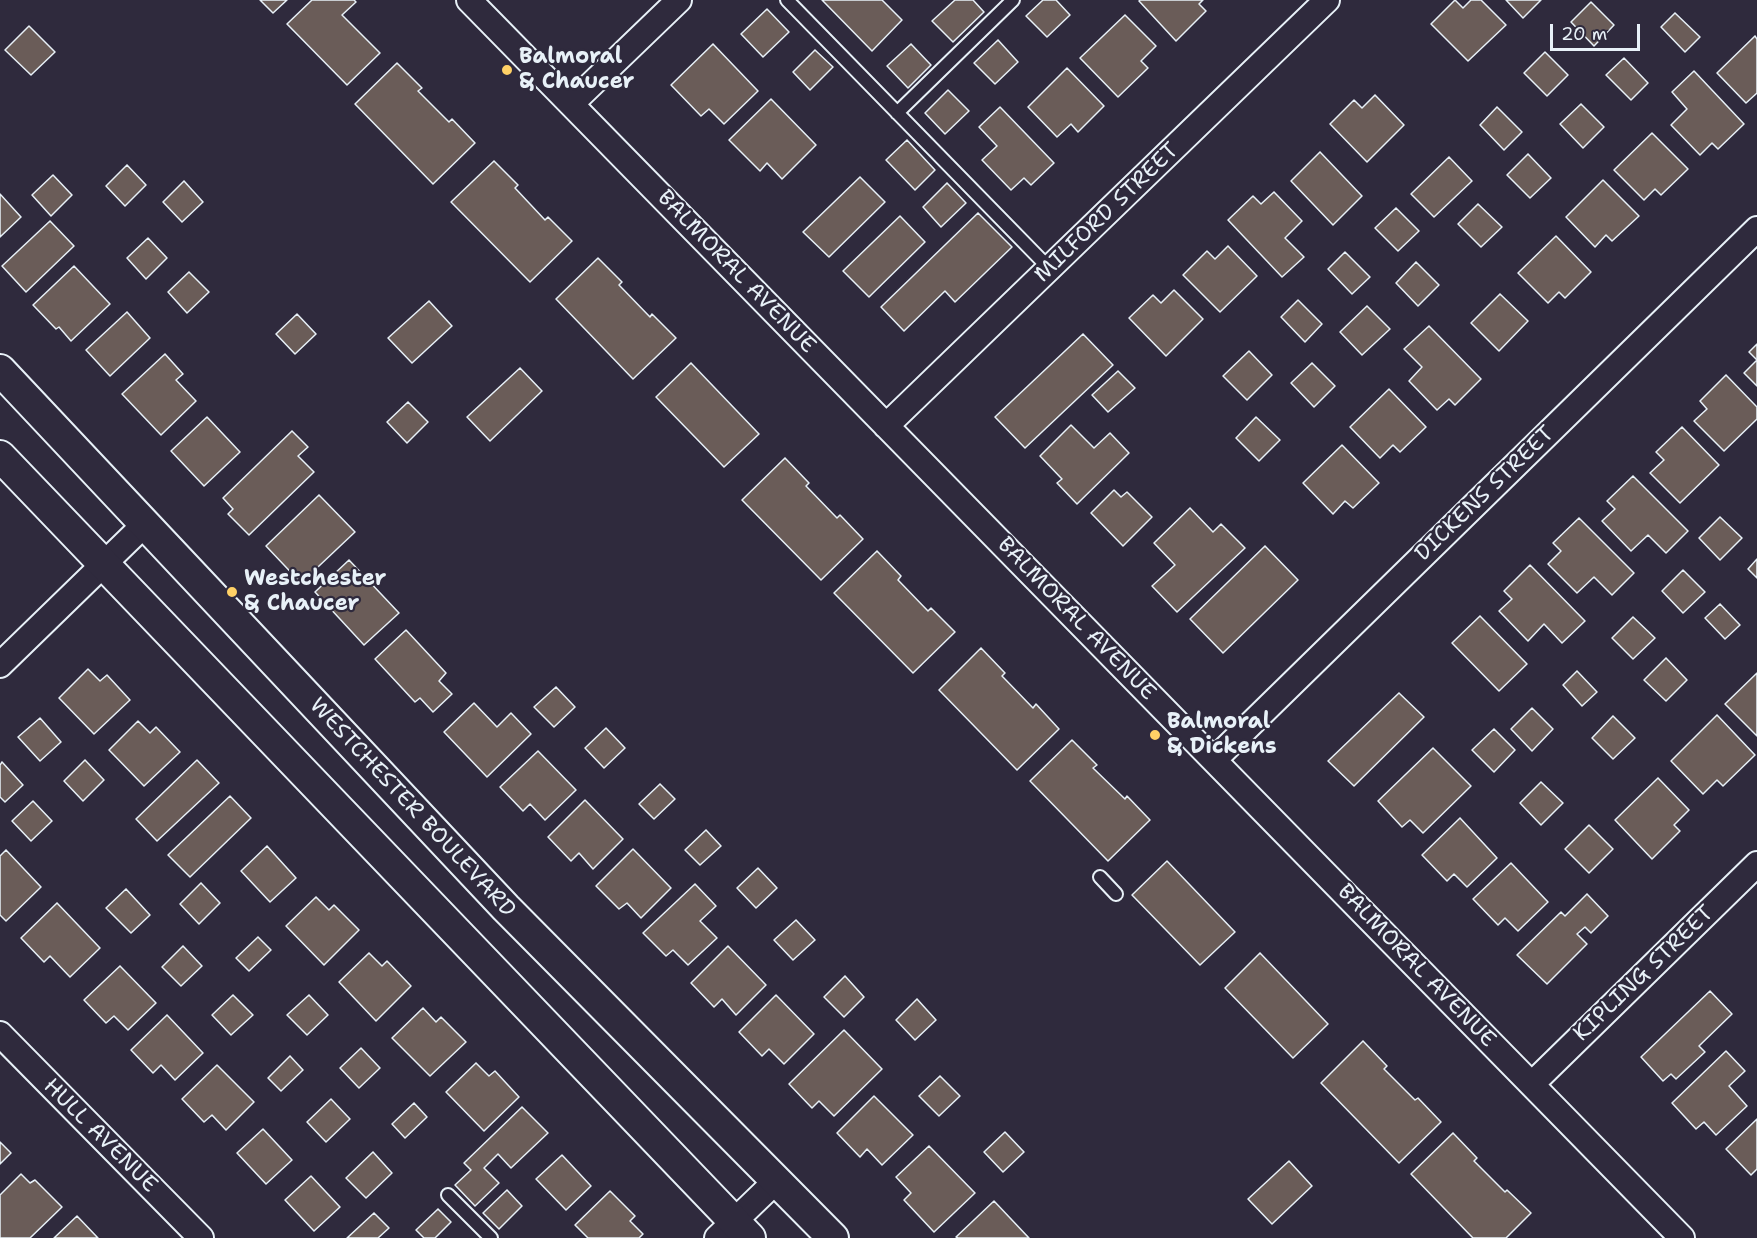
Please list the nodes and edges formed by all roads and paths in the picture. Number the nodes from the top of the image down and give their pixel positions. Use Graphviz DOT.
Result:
graph roads {
  1 [pos="470,0"];
  2 [pos="679,0"];
  3 [pos="787,0"];
  4 [pos="1013,0"];
  5 [pos="1327,0"];
  6 [pos="571,104"];
  7 [pos="897,113"];
  8 [pos="1757,229"];
  9 [pos="1049,268"];
  10 [pos="0,370"];
  11 [pos="886,426"];
  12 [pos="0,456"];
  13 [pos="145,524"];
  14 [pos="103,565"];
  15 [pos="0,665"];
  16 [pos="1214,760"];
  17 [pos="1757,864"];
  18 [pos="1100,877"];
  19 [pos="1116,894"];
  20 [pos="0,1034"];
  21 [pos="1532,1084"];
  22 [pos="776,1181"];
  23 [pos="448,1195"];
  24 [pos="734,1232"];
  25 [pos="201,1238"];
  26 [pos="491,1238"];
  27 [pos="833,1238"];
  28 [pos="1682,1238"];
  1 -- 6 [label="street, BALMORAL AVENUE"];
  2 -- 6 [label="street"];
  3 -- 7 [label="lane"];
  4 -- 7 [label="lane"];
  5 -- 9 [label="street, MILFORD STREET"];
  6 -- 11 [label="street, BALMORAL AVENUE"];
  7 -- 9 [label="lane"];
  8 -- 16 [label="street, DICKENS STREET"];
  9 -- 11 [label="street, MILFORD STREET"];
  10 -- 13 [label="street, WESTCHESTER BOULEVARD"];
  11 -- 16 [label="street, BALMORAL AVENUE"];
  12 -- 14 [label="street"];
  13 -- 14 [label="street"];
  13 -- 22 [label="street, WESTCHESTER BOULEVARD"];
  14 -- 15 [label="street"];
  14 -- 24 [label="street"];
  16 -- 21 [label="street, BALMORAL AVENUE"];
  17 -- 21 [label="street, KIPLING STREET"];
  18 -- 19 [label="lane"];
  20 -- 25 [label="street, HULL AVENUE"];
  21 -- 28 [label="street, BALMORAL AVENUE"];
  22 -- 24 [label="street"];
  22 -- 27 [label="street, WESTCHESTER BOULEVARD"];
  23 -- 26 [label="lane"];
}
